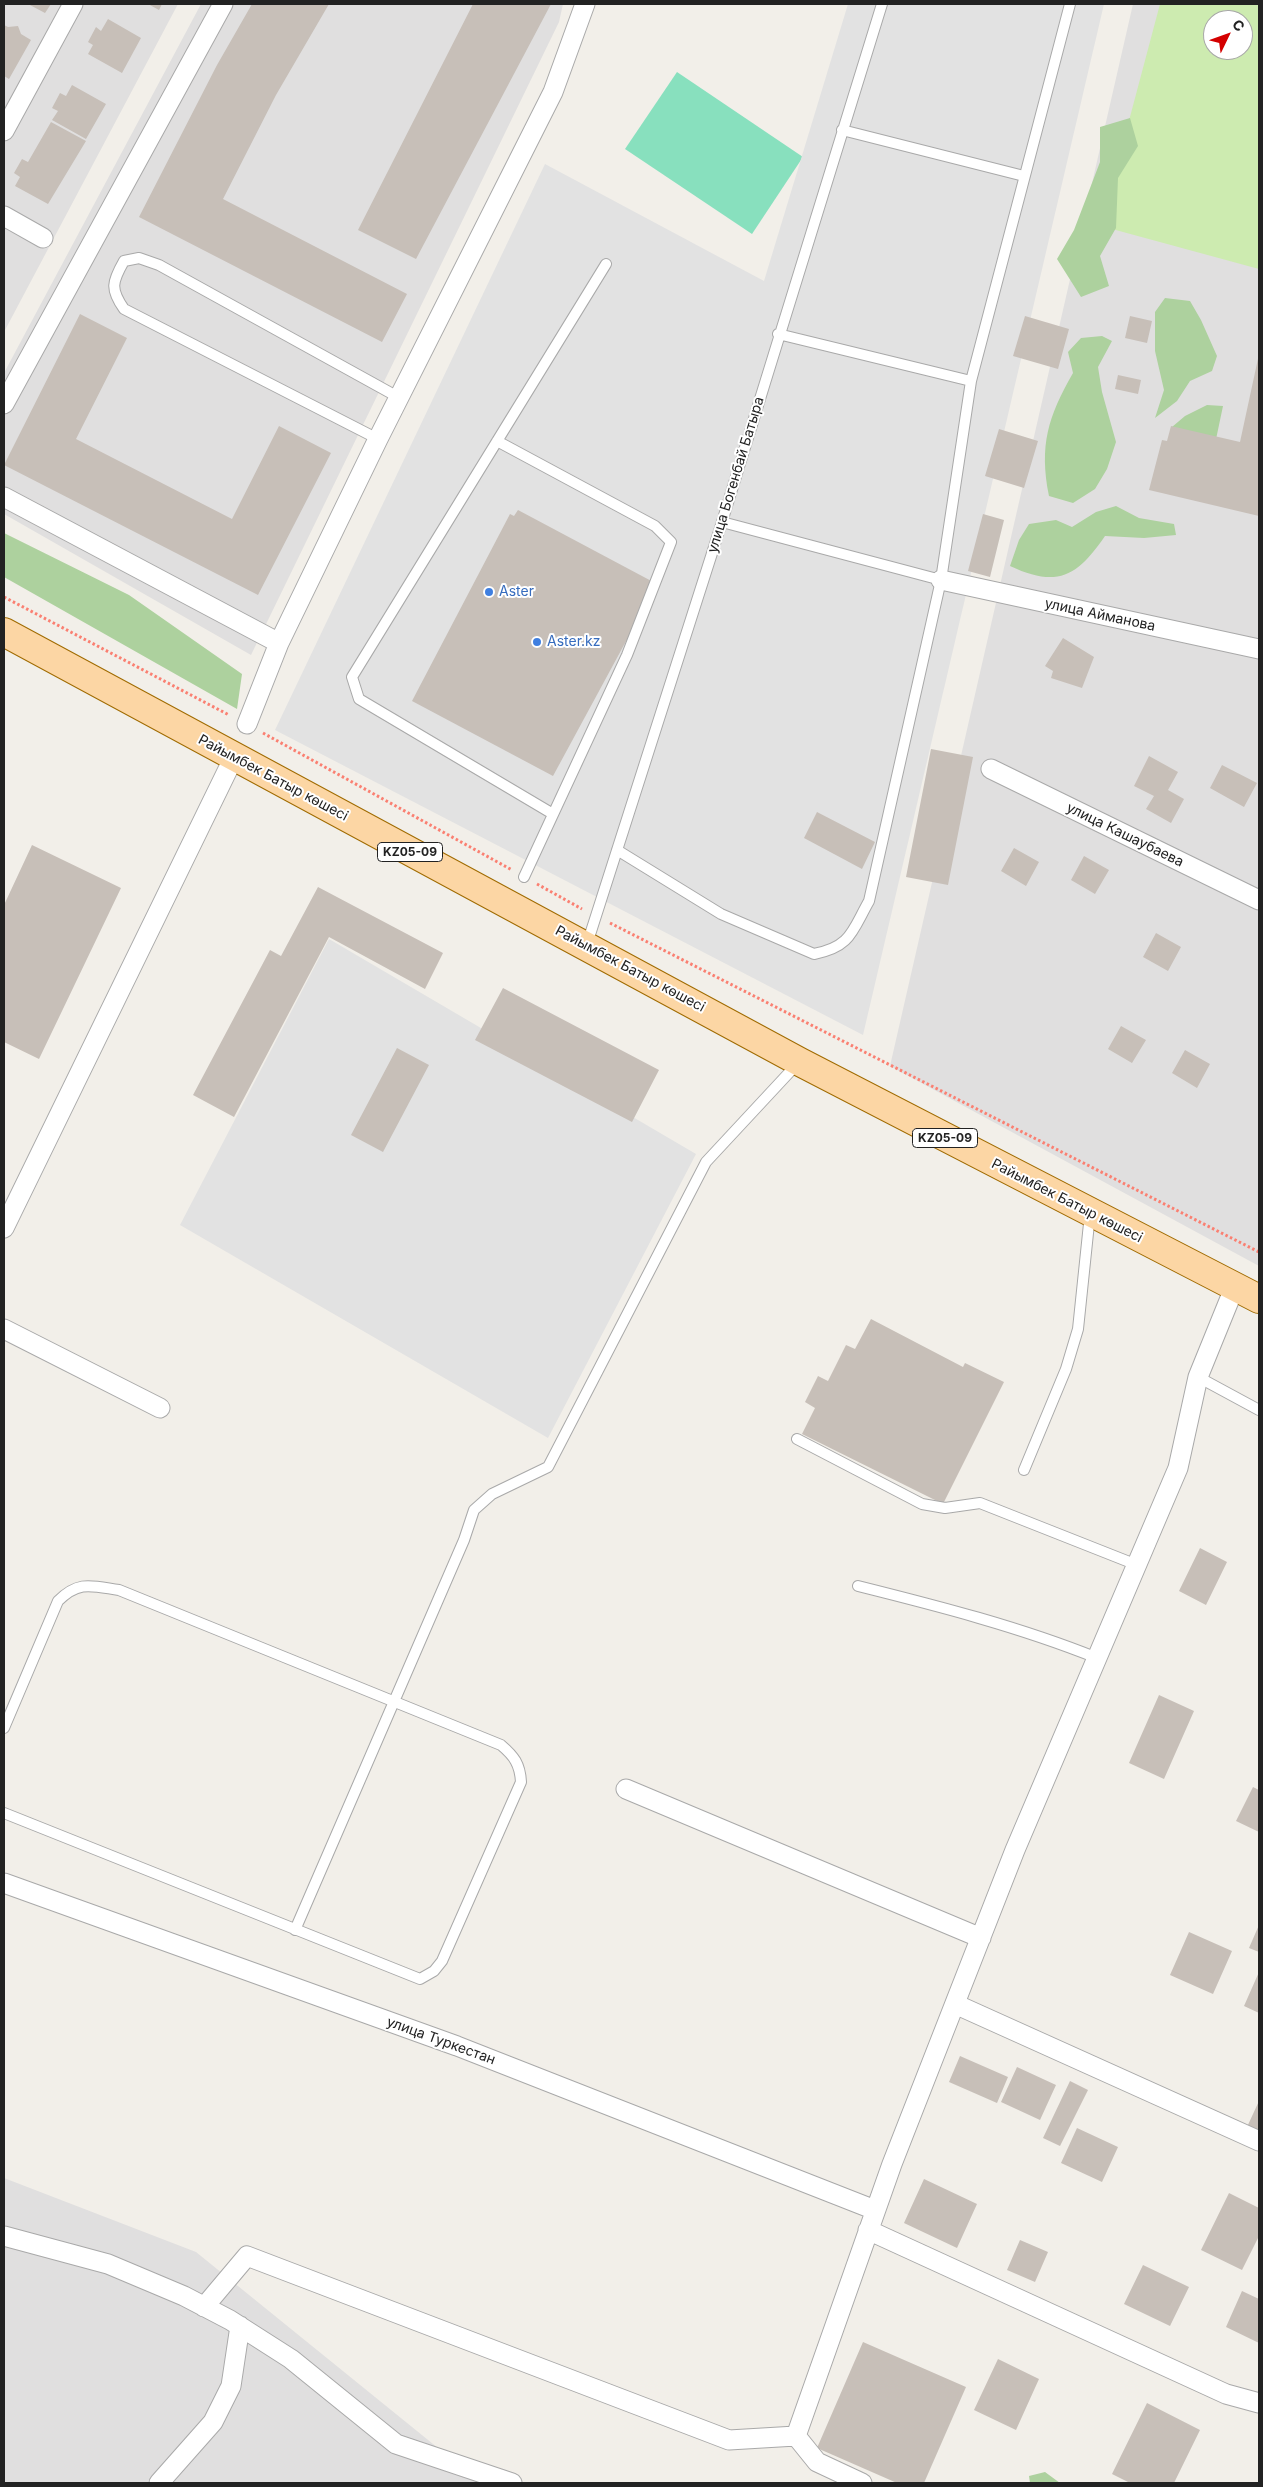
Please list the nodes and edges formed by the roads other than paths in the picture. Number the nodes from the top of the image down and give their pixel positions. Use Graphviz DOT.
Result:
graph roads {
  1 [pos="73,4"];
  2 [pos="223,4"];
  3 [pos="585,4"];
  4 [pos="882,4"];
  5 [pos="1070,4"];
  6 [pos="842,130"];
  7 [pos="4,132"];
  8 [pos="1024,176"];
  9 [pos="4,216"];
  10 [pos="43,238"];
  11 [pos="606,264"];
  12 [pos="778,334"];
  13 [pos="971,381"];
  14 [pos="398,397"];
  15 [pos="4,404"];
  16 [pos="378,439"];
  17 [pos="497,441"];
  18 [pos="4,497"];
  19 [pos="722,522"];
  20 [pos="941,580"];
  21 [pos="4,632"];
  22 [pos="280,643"];
  23 [pos="1259,649"];
  24 [pos="247,724"];
  25 [pos="234,757"];
  26 [pos="991,769"];
  27 [pos="553,814"];
  28 [pos="617,850"];
  29 [pos="524,877"];
  30 [pos="1259,900"];
  31 [pos="587,945"];
  32 [pos="800,1062"];
  33 [pos="1090,1214"];
  34 [pos="4,1228"];
  35 [pos="1234,1286"];
  36 [pos="1259,1299"];
  37 [pos="4,1329"];
  38 [pos="1198,1377"];
  39 [pos="160,1408"];
  40 [pos="1259,1410"];
  41 [pos="797,1439"];
  42 [pos="1024,1470"];
  43 [pos="1137,1565"];
  44 [pos="858,1586"];
  45 [pos="1097,1658"];
  46 [pos="394,1703"];
  47 [pos="4,1728"];
  48 [pos="626,1789"];
  49 [pos="4,1813"];
  50 [pos="4,1883"];
  51 [pos="295,1930"];
  52 [pos="981,1938"];
  53 [pos="955,2004"];
  54 [pos="1259,2141"];
  55 [pos="875,2210"];
  56 [pos="868,2230"];
  57 [pos="4,2236"];
  58 [pos="204,2307"];
  59 [pos="240,2326"];
  60 [pos="1259,2403"];
  61 [pos="796,2436"];
  62 [pos="159,2483"];
  63 [pos="512,2483"];
  64 [pos="862,2483"];
  1 -- 7 [label="street"];
  2 -- 15 [label="street"];
  3 -- 14 [label="street"];
  4 -- 6 [label="lane, улица Богенбай Батыра"];
  5 -- 8 [label="lane"];
  6 -- 8 [label="lane"];
  6 -- 12 [label="lane, улица Богенбай Батыра"];
  8 -- 13 [label="lane"];
  9 -- 10 [label="street"];
  11 -- 17 [label="lane"];
  12 -- 13 [label="lane"];
  12 -- 19 [label="lane, улица Богенбай Батыра"];
  13 -- 20 [label="lane"];
  14 -- 16 [label="street"];
  14 -- 16 [label="lane"];
  16 -- 22 [label="street"];
  17 -- 27 [label="lane"];
  17 -- 27 [label="lane"];
  18 -- 22 [label="street"];
  19 -- 20 [label="lane"];
  19 -- 28 [label="lane, улица Богенбай Батыра"];
  20 -- 23 [label="street, улица Айманова"];
  20 -- 28 [label="lane"];
  21 -- 25 [label="main road, Райымбек Батыр көшесі / KZ05-09"];
  22 -- 24 [label="street"];
  25 -- 31 [label="main road, Райымбек Батыр көшесі / KZ05-09"];
  25 -- 34 [label="street"];
  26 -- 30 [label="street, улица Кашаубаева"];
  27 -- 29 [label="lane"];
  28 -- 31 [label="lane, улица Богенбай Батыра"];
  31 -- 32 [label="main road, Райымбек Батыр көшесі / KZ05-09"];
  32 -- 33 [label="main road, Райымбек Батыр көшесі / KZ05-09"];
  32 -- 46 [label="lane"];
  33 -- 35 [label="main road, Райымбек Батыр көшесі / KZ05-09"];
  33 -- 42 [label="lane"];
  35 -- 36 [label="main road, Райымбек Батыр көшесі / KZ05-09"];
  35 -- 38 [label="street"];
  37 -- 39 [label="street"];
  38 -- 40 [label="lane"];
  38 -- 43 [label="street"];
  41 -- 43 [label="lane"];
  43 -- 45 [label="street"];
  44 -- 45 [label="lane"];
  45 -- 52 [label="street"];
  46 -- 47 [label="lane"];
  46 -- 51 [label="lane"];
  46 -- 51 [label="lane"];
  48 -- 52 [label="street"];
  49 -- 51 [label="lane"];
  50 -- 55 [label="street, улица Туркестан"];
  52 -- 53 [label="street"];
  53 -- 54 [label="street"];
  53 -- 55 [label="street"];
  55 -- 56 [label="street"];
  56 -- 60 [label="street"];
  56 -- 61 [label="street"];
  57 -- 58 [label="street"];
  58 -- 59 [label="street"];
  58 -- 61 [label="street"];
  59 -- 62 [label="street"];
  59 -- 63 [label="street"];
  61 -- 64 [label="street"];
}
